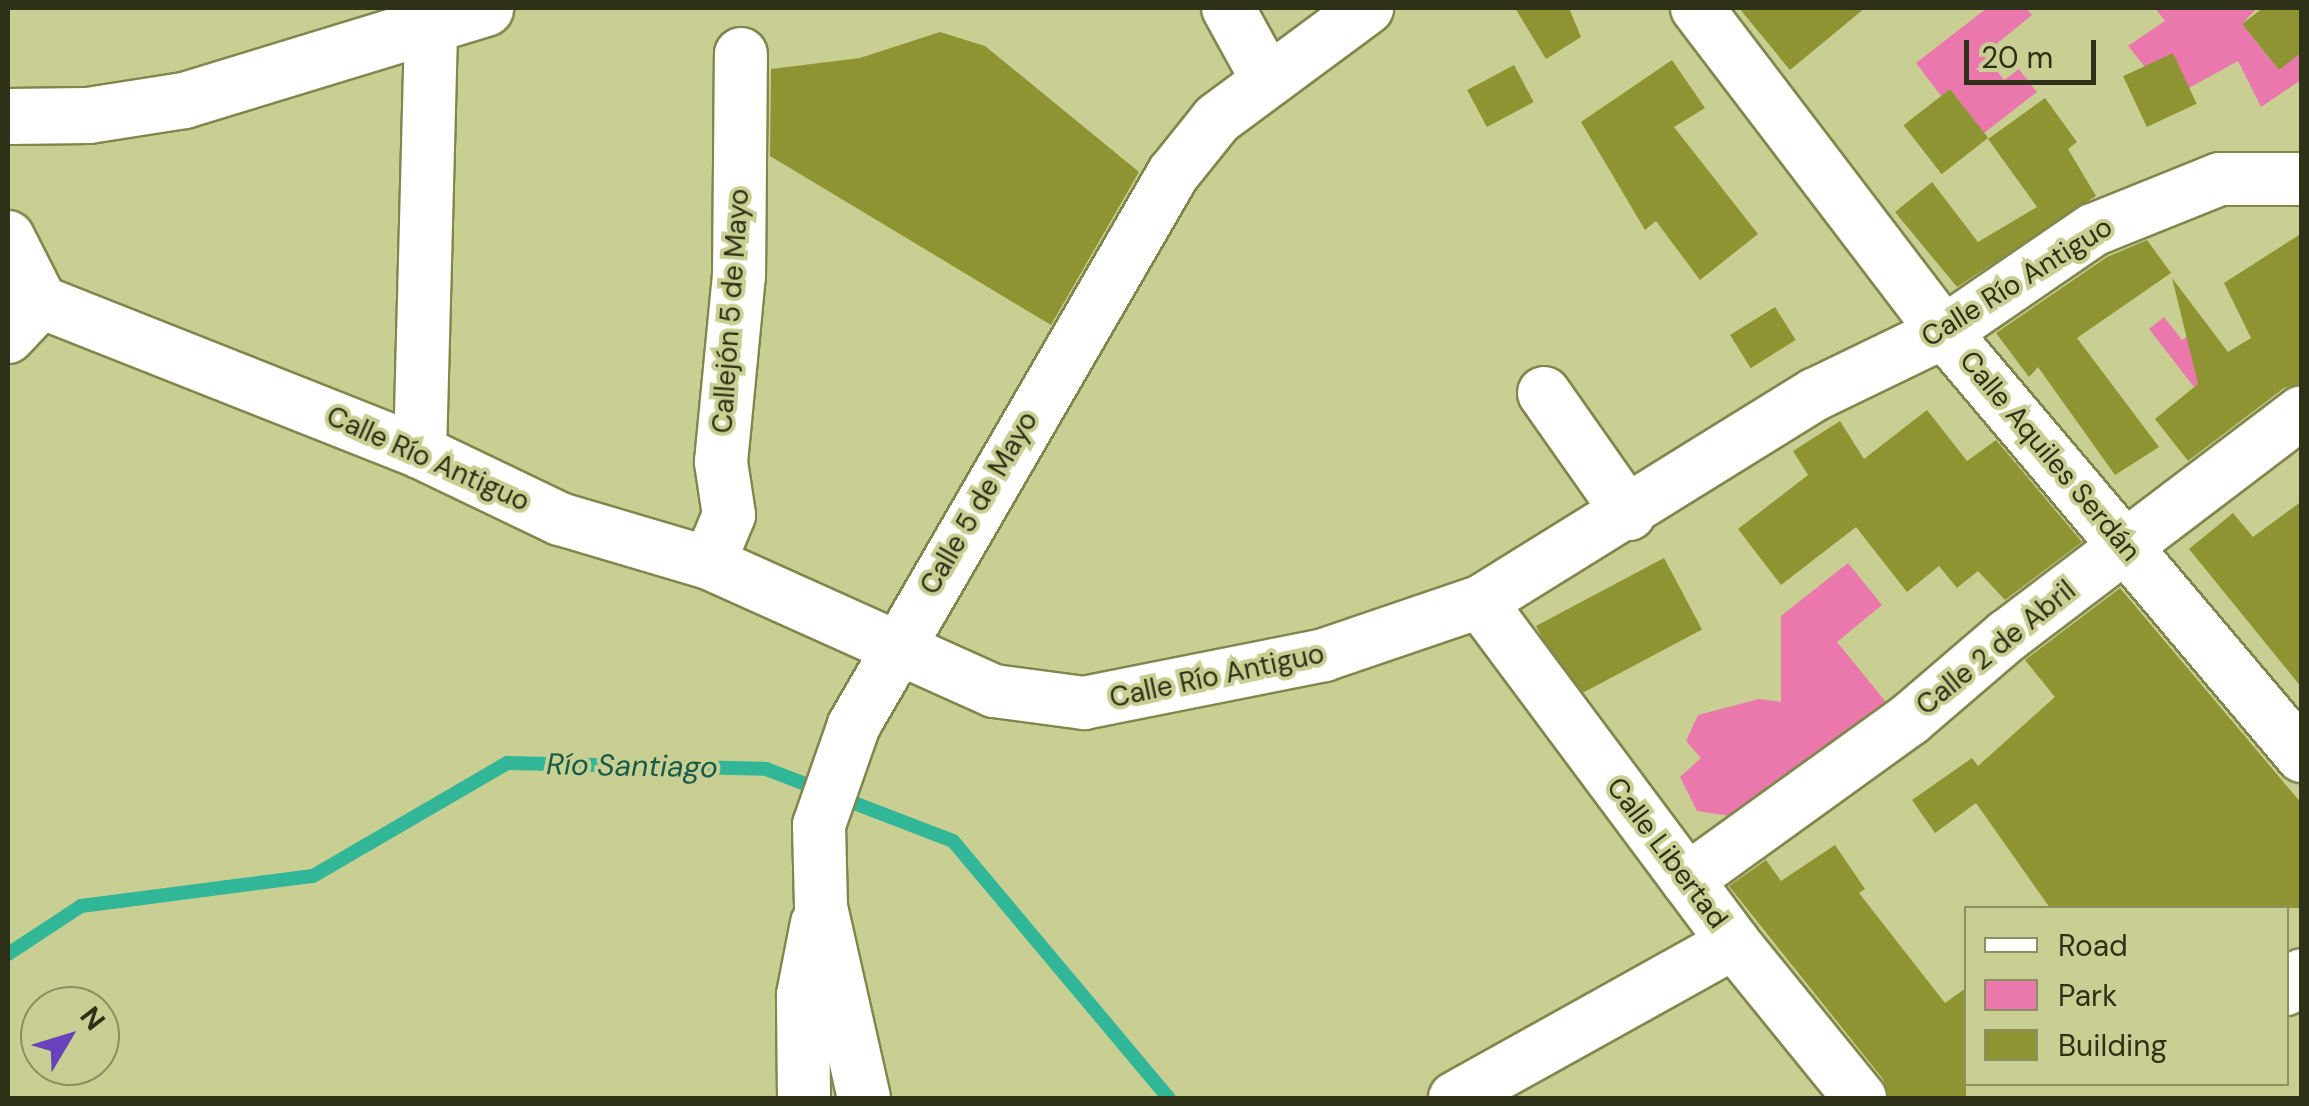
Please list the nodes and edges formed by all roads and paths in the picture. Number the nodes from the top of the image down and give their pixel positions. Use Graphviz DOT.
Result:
graph roads {
  1 [pos="486,8"];
  2 [pos="1228,8"];
  3 [pos="1368,8"];
  4 [pos="1697,8"];
  5 [pos="431,25"];
  6 [pos="741,54"];
  7 [pos="1266,78"];
  8 [pos="8,116"];
  9 [pos="2302,179"];
  10 [pos="8,237"];
  11 [pos="24,319"];
  12 [pos="1944,332"];
  13 [pos="1544,393"];
  14 [pos="2302,412"];
  15 [pos="420,452"];
  16 [pos="1629,514"];
  17 [pos="2125,544"];
  18 [pos="708,563"];
  19 [pos="1480,602"];
  20 [pos="895,652"];
  21 [pos="2302,756"];
  22 [pos="1687,880"];
  23 [pos="821,907"];
  24 [pos="1734,944"];
  25 [pos="804,1098"];
  26 [pos="862,1098"];
  27 [pos="1456,1098"];
  28 [pos="1860,1098"];
  1 -- 5 [label="street"];
  2 -- 7 [label="street"];
  3 -- 7 [label="street, Calle 5 de Mayo"];
  4 -- 12 [label="street, Calle Aquiles Serdán"];
  5 -- 8 [label="street"];
  5 -- 15 [label="street"];
  6 -- 18 [label="street, Callejón 5 de Mayo"];
  7 -- 20 [label="street, Calle 5 de Mayo"];
  9 -- 12 [label="street, Calle Río Antiguo"];
  10 -- 11 [label="street, Calle Río Antiguo"];
  11 -- 15 [label="street, Calle Río Antiguo"];
  12 -- 16 [label="street, Calle Río Antiguo"];
  12 -- 17 [label="street, Calle Aquiles Serdán"];
  13 -- 16 [label="street"];
  14 -- 17 [label="street, Calle 2 de Abril"];
  15 -- 18 [label="street, Calle Río Antiguo"];
  16 -- 19 [label="street, Calle Río Antiguo"];
  17 -- 21 [label="street, Calle Aquiles Serdán"];
  17 -- 22 [label="street, Calle 2 de Abril"];
  18 -- 20 [label="street, Calle Río Antiguo"];
  19 -- 20 [label="street, Calle Río Antiguo"];
  19 -- 22 [label="street, Calle Libertad"];
  20 -- 23 [label="street, Calle 5 de Mayo"];
  22 -- 24 [label="street, Calle Libertad"];
  23 -- 25 [label="street"];
  23 -- 26 [label="street, Calle 5 de Mayo"];
  24 -- 27 [label="street"];
  24 -- 28 [label="street, Calle Libertad"];
}
